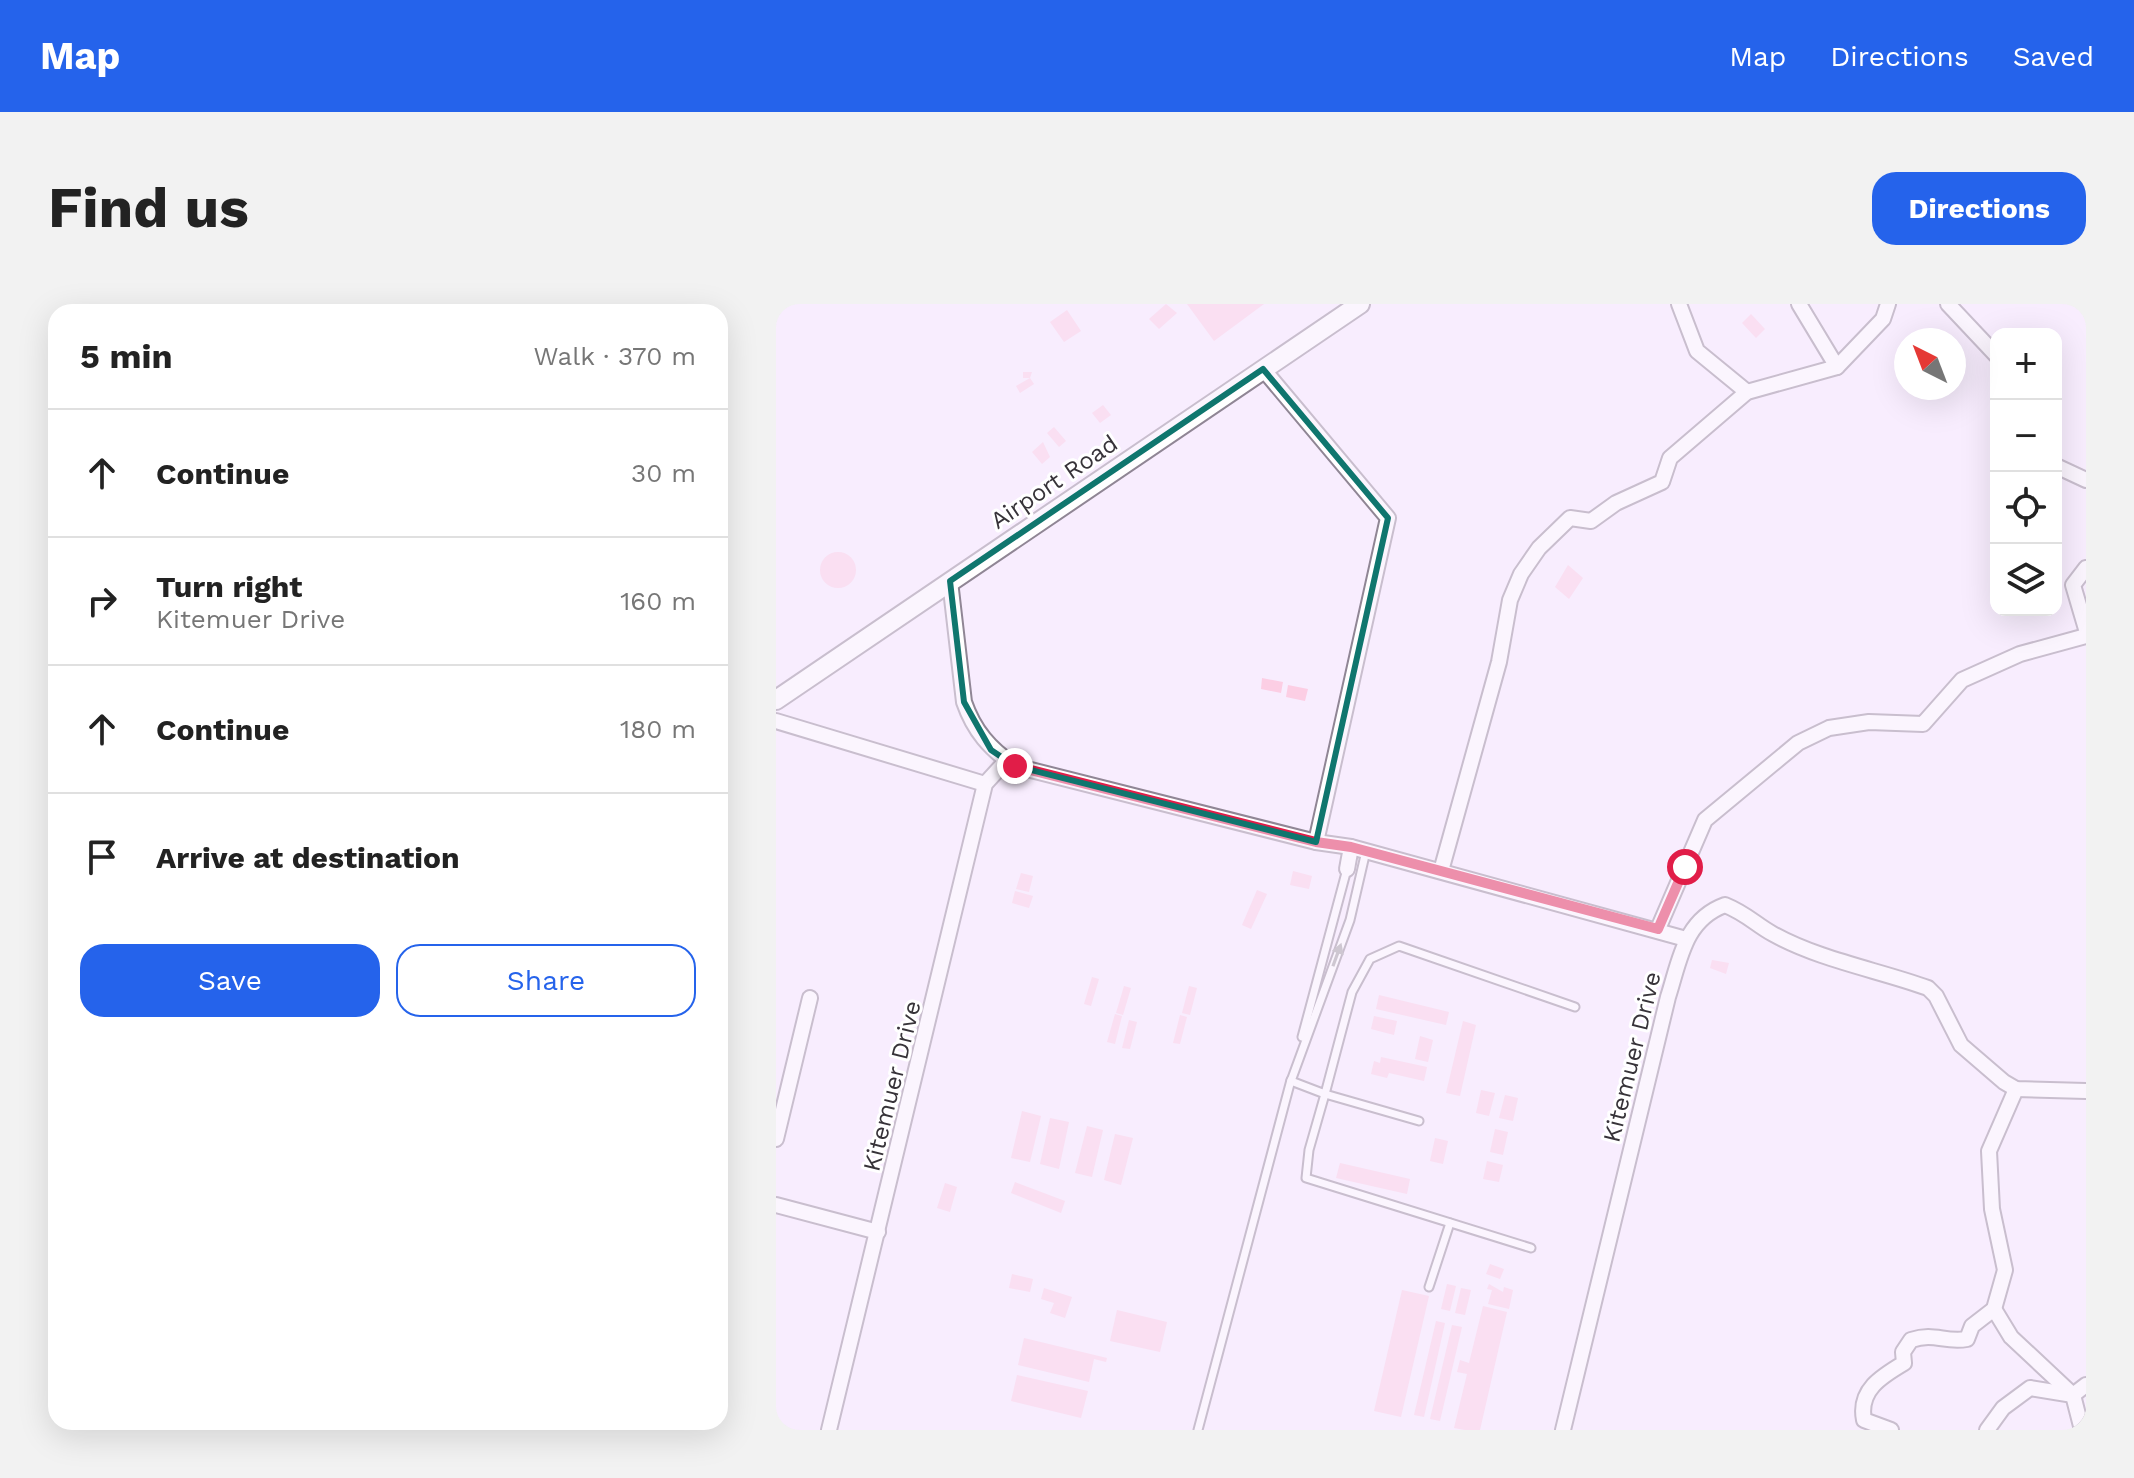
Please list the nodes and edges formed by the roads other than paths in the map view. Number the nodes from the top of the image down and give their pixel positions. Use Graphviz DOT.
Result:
graph roads {
  1 [pos="1360,304"];
  2 [pos="1679,304"];
  3 [pos="1799,304"];
  4 [pos="1888,304"];
  5 [pos="1948,304"];
  6 [pos="1990,349"];
  7 [pos="1837,367"];
  8 [pos="1263,369"];
  9 [pos="1747,392"];
  10 [pos="2062,469"];
  11 [pos="2086,480"];
  12 [pos="2086,568"];
  13 [pos="950,581"];
  14 [pos="2086,629"];
  15 [pos="2086,636"];
  16 [pos="776,700"];
  17 [pos="776,721"];
  18 [pos="1007,760"];
  19 [pos="985,784"];
  20 [pos="1316,842"];
  21 [pos="1351,847"];
  22 [pos="1366,851"];
  23 [pos="1347,869"];
  24 [pos="1441,871"];
  25 [pos="1658,929"];
  26 [pos="1686,939"];
  27 [pos="810,998"];
  28 [pos="1575,1007"];
  29 [pos="1291,1081"];
  30 [pos="2016,1089"];
  31 [pos="2086,1091"];
  32 [pos="1325,1094"];
  33 [pos="1419,1121"];
  34 [pos="776,1139"];
  35 [pos="776,1205"];
  36 [pos="1450,1223"];
  37 [pos="878,1232"];
  38 [pos="1531,1248"];
  39 [pos="1429,1287"];
  40 [pos="1994,1309"];
  41 [pos="2086,1385"];
  42 [pos="2073,1395"];
  43 [pos="829,1430"];
  44 [pos="1198,1430"];
  45 [pos="1563,1430"];
  46 [pos="1891,1430"];
  47 [pos="1987,1430"];
  48 [pos="2082,1430"];
  1 -- 8 [label="street, Airport Road"];
  2 -- 9 [label="street"];
  3 -- 7 [label="street"];
  4 -- 7 [label="street"];
  5 -- 6 [label="street"];
  7 -- 9 [label="street"];
  8 -- 13 [label="street, Airport Road"];
  8 -- 20 [label="street"];
  9 -- 24 [label="street"];
  10 -- 11 [label="street"];
  12 -- 14 [label="street"];
  13 -- 16 [label="street, Airport Road"];
  13 -- 18 [label="street"];
  15 -- 25 [label="street"];
  17 -- 19 [label="street"];
  18 -- 19 [label="street, Kitemuer Drive"];
  18 -- 20 [label="street"];
  19 -- 37 [label="street, Kitemuer Drive"];
  20 -- 21 [label="street"];
  21 -- 22 [label="street"];
  21 -- 23 [label="street"];
  22 -- 24 [label="street"];
  29 -- 22 [label="lane, one-way"];
  23 -- 29 [label="lane"];
  24 -- 25 [label="street"];
  25 -- 26 [label="street"];
  26 -- 30 [label="street"];
  26 -- 45 [label="street, Kitemuer Drive"];
  27 -- 34 [label="street"];
  28 -- 32 [label="lane"];
  29 -- 32 [label="lane"];
  29 -- 44 [label="lane"];
  30 -- 31 [label="street"];
  30 -- 40 [label="street"];
  32 -- 33 [label="lane"];
  32 -- 36 [label="lane"];
  35 -- 37 [label="street"];
  36 -- 38 [label="lane"];
  36 -- 39 [label="lane"];
  37 -- 43 [label="street, Kitemuer Drive"];
  40 -- 42 [label="street"];
  40 -- 46 [label="street"];
  41 -- 42 [label="street"];
  42 -- 47 [label="street"];
  42 -- 48 [label="street"];
}
